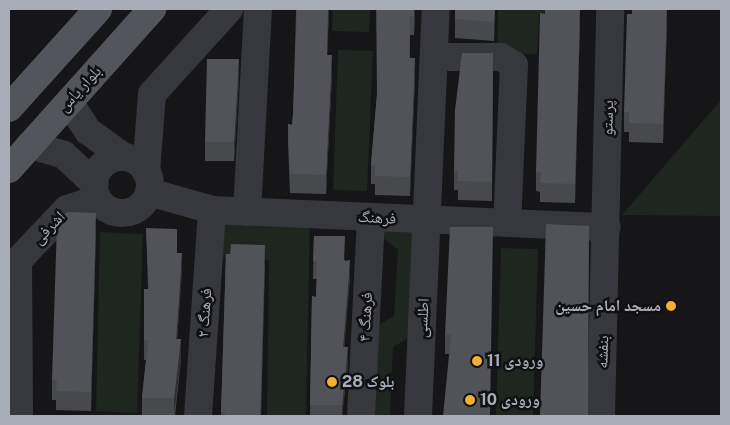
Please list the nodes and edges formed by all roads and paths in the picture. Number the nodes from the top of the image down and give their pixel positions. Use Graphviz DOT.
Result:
graph roads {
  1 [pos="98,9"];
  2 [pos="152,9"];
  3 [pos="229,9"];
  4 [pos="258,9"];
  5 [pos="436,9"];
  6 [pos="610,9"];
  7 [pos="434,58"];
  8 [pos="69,102"];
  9 [pos="9,108"];
  10 [pos="30,145"];
  11 [pos="9,169"];
  12 [pos="140,174"];
  13 [pos="96,192"];
  14 [pos="212,210"];
  15 [pos="248,212"];
  16 [pos="371,217"];
  17 [pos="429,220"];
  18 [pos="507,223"];
  19 [pos="607,227"];
  20 [pos="13,265"];
  21 [pos="19,415"];
  22 [pos="198,416"];
  23 [pos="361,416"];
  24 [pos="418,416"];
  25 [pos="601,416"];
  1 -- 9 [label="main road"];
  2 -- 8 [label="main road, بلوار یاس"];
  3 -- 12 [label="street"];
  4 -- 15 [label="street"];
  5 -- 7 [label="street, اطلسی"];
  6 -- 19 [label="street, پرستو"];
  7 -- 17 [label="street, اطلسی"];
  7 -- 18 [label="street"];
  8 -- 10 [label="main road, بلوار یاس"];
  8 -- 12 [label="street"];
  10 -- 11 [label="main road, بلوار یاس"];
  10 -- 13 [label="street"];
  12 -- 13 [label="street"];
  12 -- 13 [label="street"];
  12 -- 14 [label="street, فرهنگ"];
  13 -- 20 [label="street, اشرفی"];
  14 -- 15 [label="street, فرهنگ"];
  14 -- 22 [label="street, فرهنگ ۲"];
  15 -- 16 [label="street, فرهنگ"];
  16 -- 17 [label="street, فرهنگ"];
  16 -- 23 [label="street, فرهنگ ۴"];
  17 -- 18 [label="street, فرهنگ"];
  17 -- 24 [label="street, اطلسی"];
  18 -- 19 [label="street, فرهنگ"];
  19 -- 25 [label="street, بنفشه"];
  20 -- 21 [label="street"];
}
